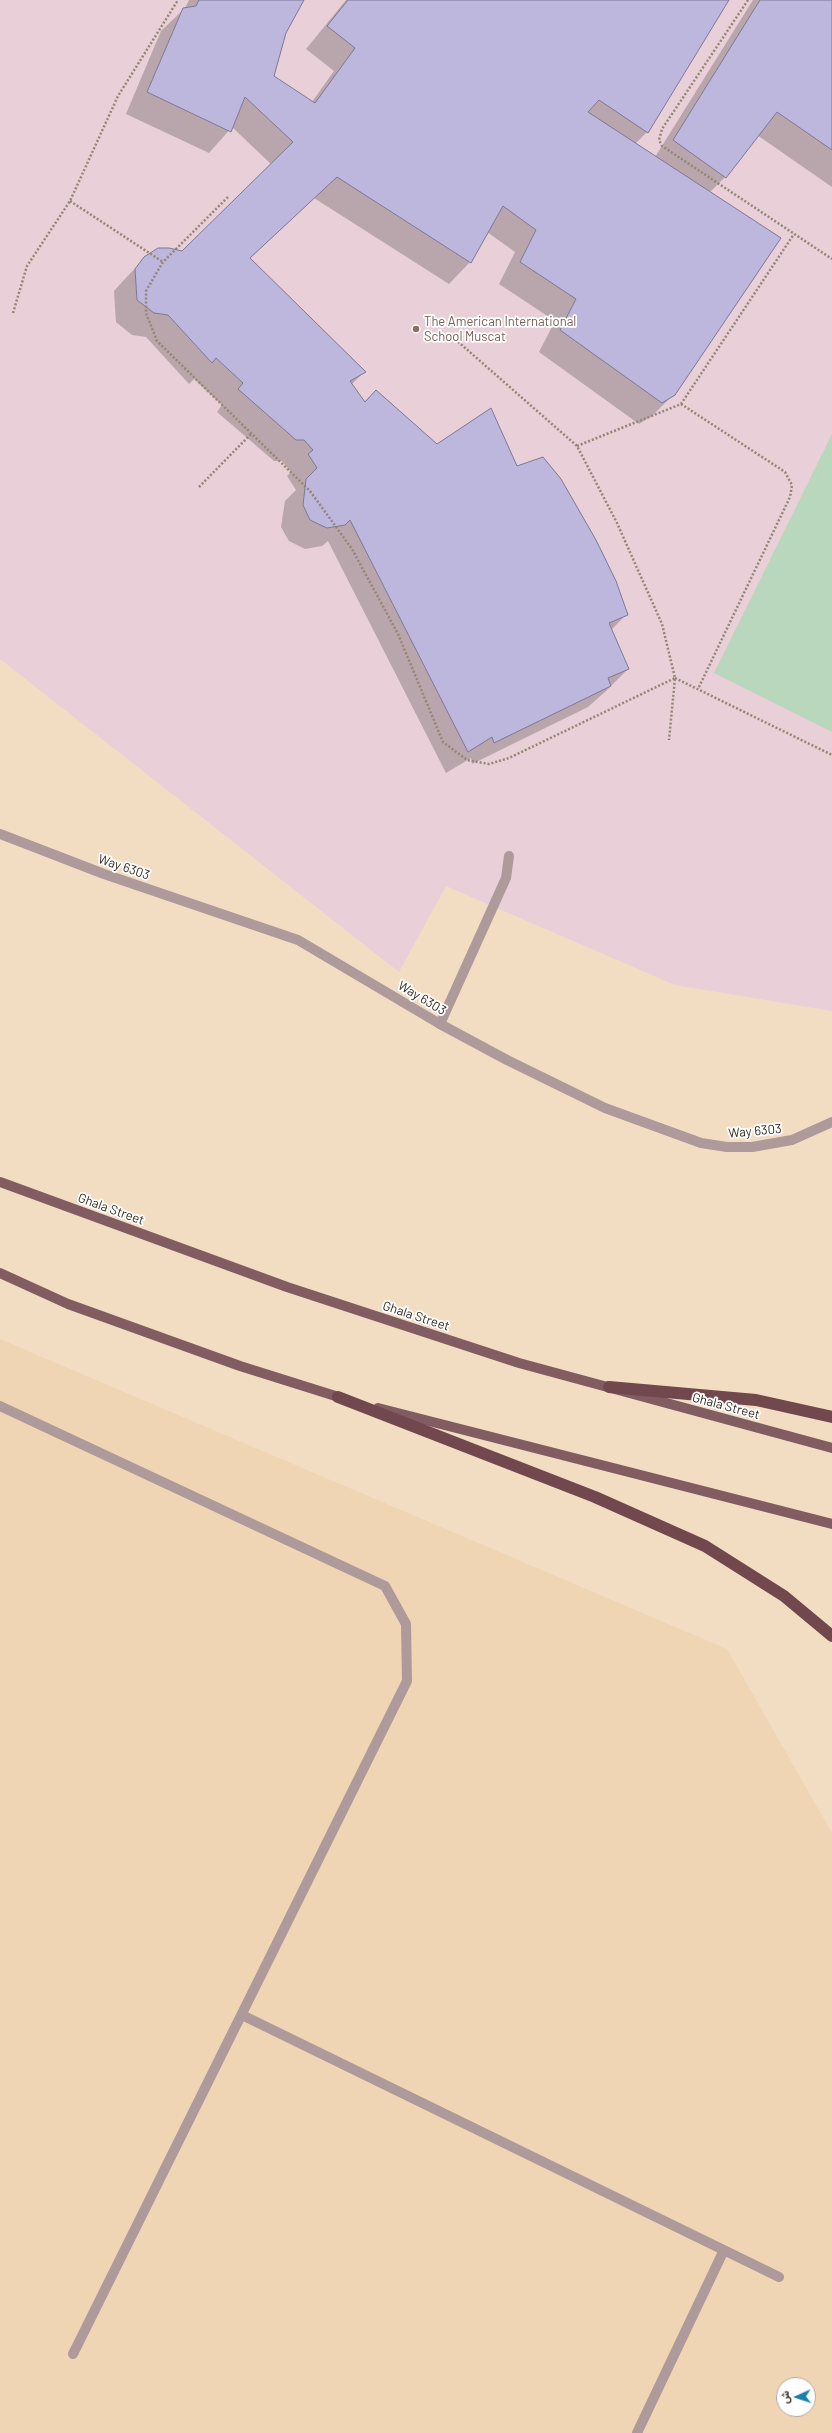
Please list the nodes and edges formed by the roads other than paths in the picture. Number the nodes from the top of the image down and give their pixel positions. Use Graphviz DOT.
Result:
graph roads {
  1 [pos="0,834"];
  2 [pos="509,856"];
  3 [pos="440,1024"];
  4 [pos="832,1122"];
  5 [pos="0,1182"];
  6 [pos="0,1273"];
  7 [pos="608,1387"];
  8 [pos="338,1398"];
  9 [pos="0,1406"];
  10 [pos="832,1418"];
  11 [pos="832,1448"];
  12 [pos="832,1524"];
  13 [pos="832,1636"];
  14 [pos="242,2015"];
  15 [pos="724,2250"];
  16 [pos="778,2277"];
  17 [pos="73,2354"];
  18 [pos="637,2433"];
  1 -- 3 [label="street, Way 6303"];
  2 -- 3 [label="street"];
  3 -- 4 [label="street, Way 6303"];
  5 -- 7 [label="main road, Ghala Street"];
  6 -- 8 [label="main road"];
  7 -- 10 [label="highway"];
  7 -- 11 [label="main road, Ghala Street"];
  8 -- 12 [label="main road"];
  8 -- 13 [label="highway"];
  9 -- 14 [label="street"];
  14 -- 15 [label="street"];
  14 -- 17 [label="street"];
  15 -- 16 [label="street"];
  15 -- 18 [label="street"];
}
